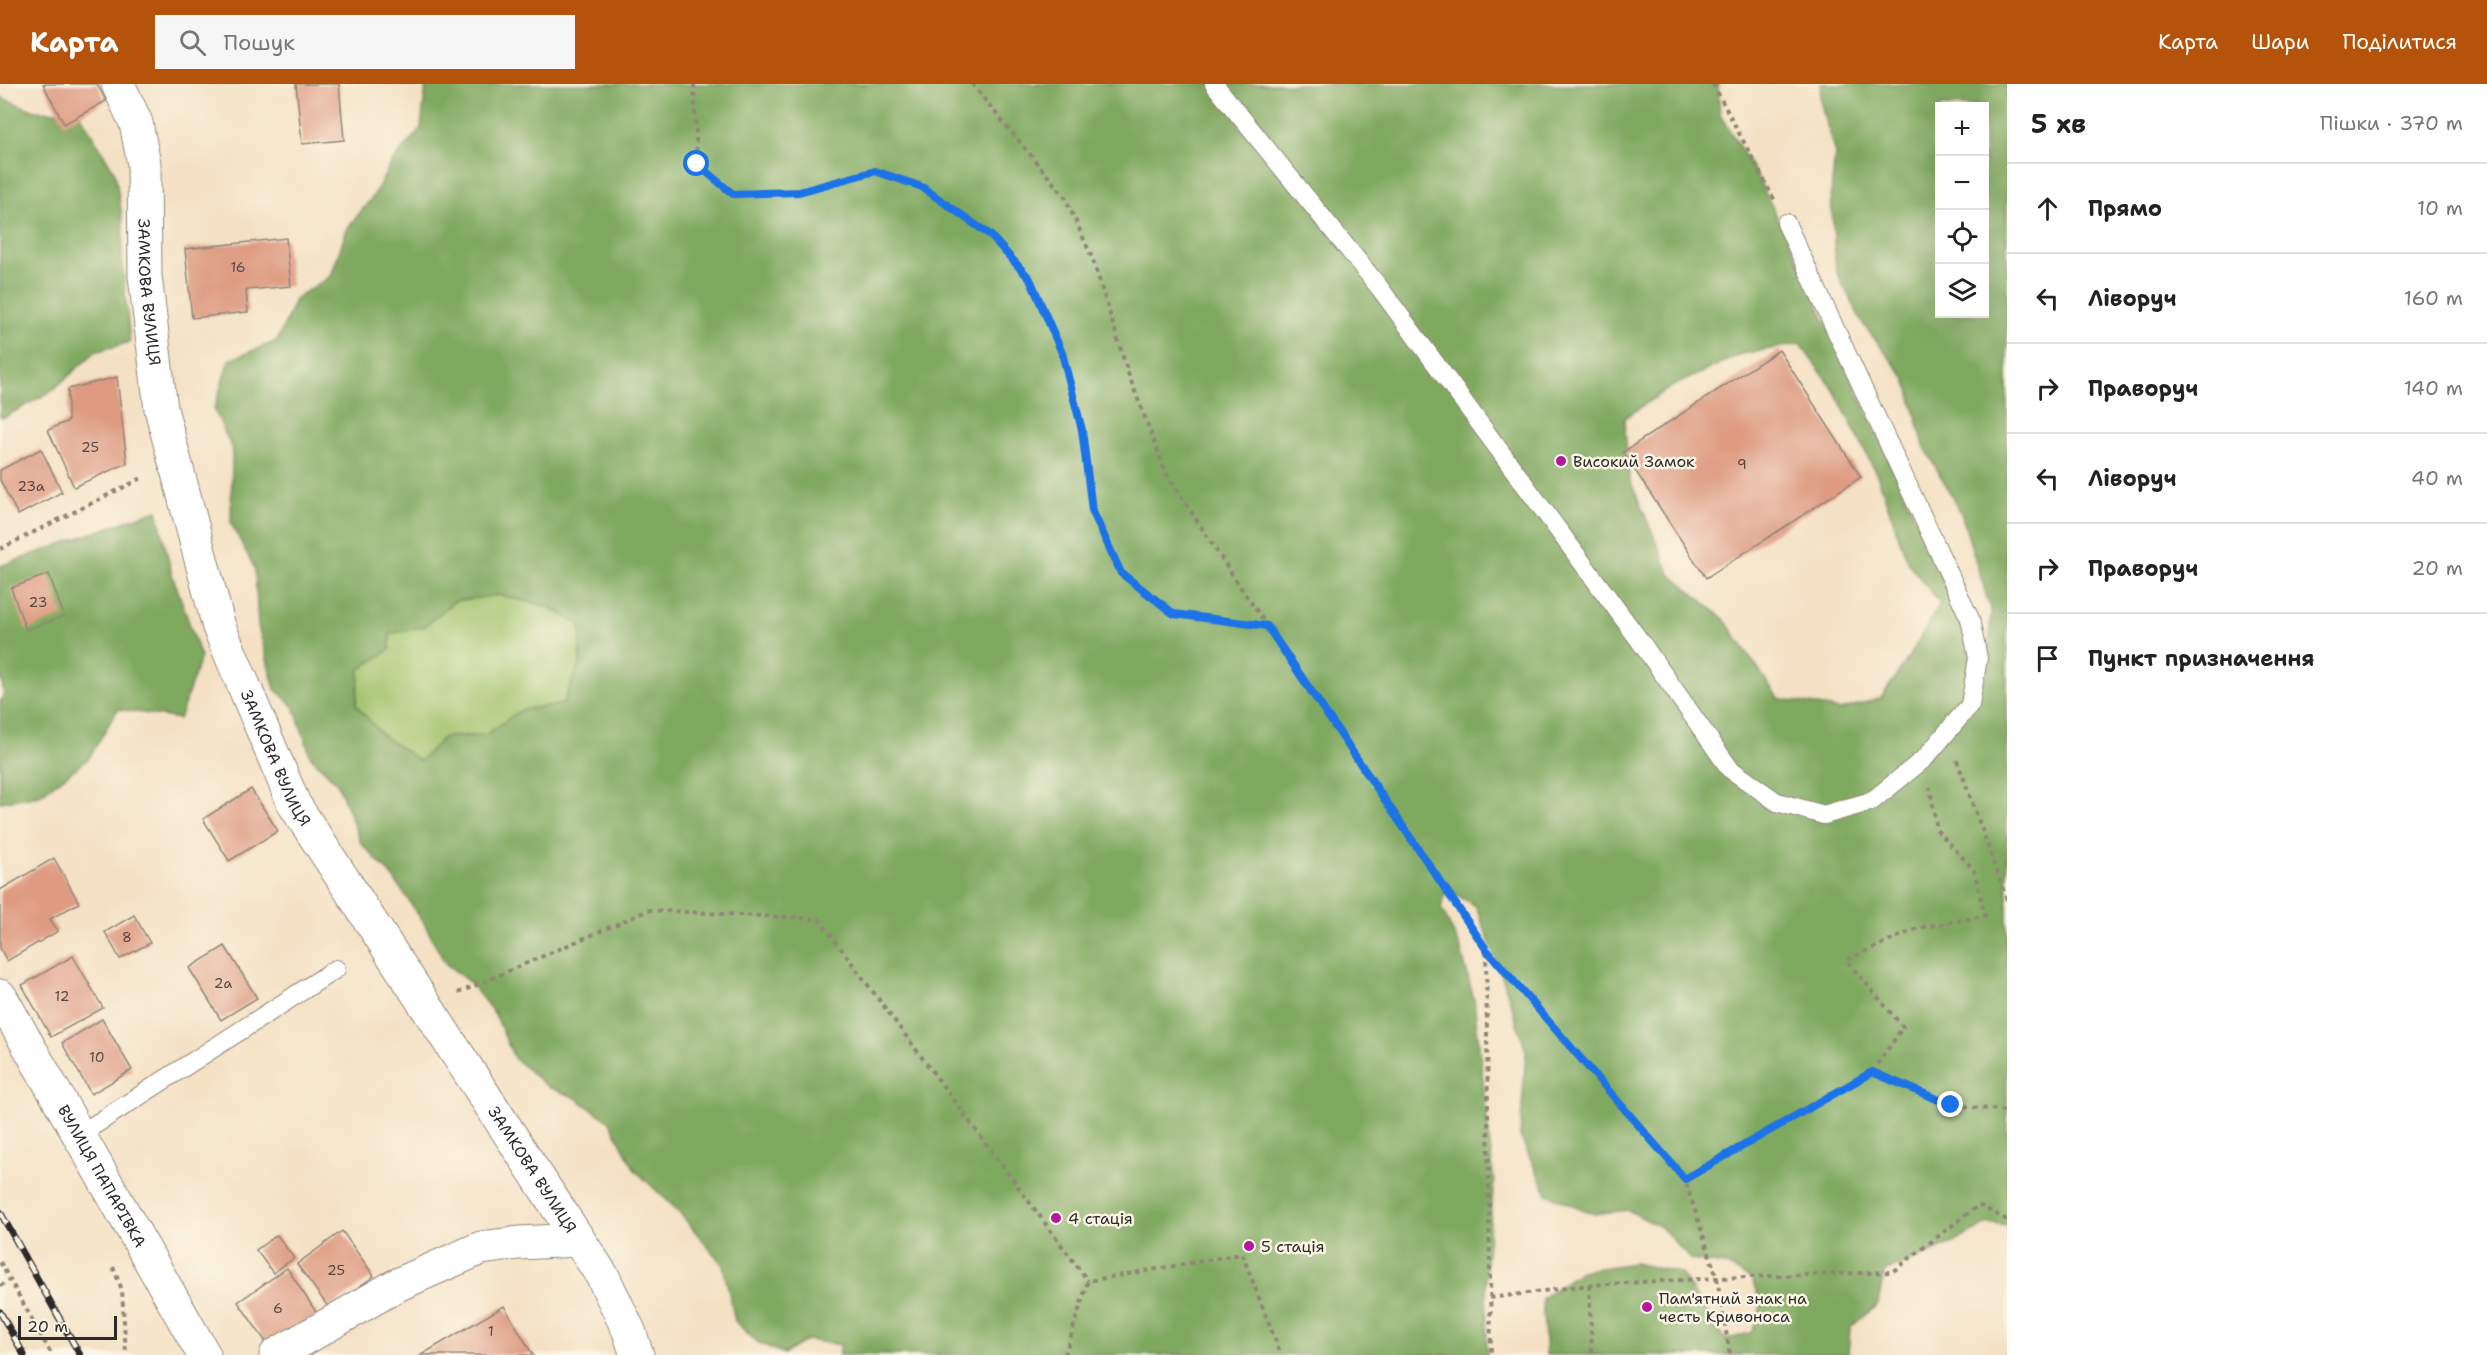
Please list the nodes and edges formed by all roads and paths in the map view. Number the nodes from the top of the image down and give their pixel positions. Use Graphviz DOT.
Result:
graph roads {
  1 [pos="118,84"];
  2 [pos="694,84"];
  3 [pos="972,84"];
  4 [pos="1214,84"];
  5 [pos="1713,84"];
  6 [pos="1786,223"];
  7 [pos="175,462"];
  8 [pos="0,549"];
  9 [pos="1267,626"];
  10 [pos="1947,732"];
  11 [pos="1925,758"];
  12 [pos="2007,900"];
  13 [pos="1486,949"];
  14 [pos="336,969"];
  15 [pos="458,993"];
  16 [pos="0,996"];
  17 [pos="1872,1072"];
  18 [pos="2007,1111"];
  19 [pos="79,1135"];
  20 [pos="1685,1179"];
  21 [pos="2007,1220"];
  22 [pos="578,1240"];
  23 [pos="110,1259"];
  24 [pos="0,1262"];
  25 [pos="1717,1278"];
  26 [pos="10,1280"];
  27 [pos="1088,1281"];
  28 [pos="1589,1285"];
  29 [pos="0,1286"];
  30 [pos="1490,1298"];
  31 [pos="52,1355"];
  32 [pos="126,1355"];
  33 [pos="204,1355"];
  34 [pos="276,1355"];
  35 [pos="637,1355"];
  36 [pos="1065,1355"];
  37 [pos="1281,1355"];
  38 [pos="1491,1355"];
  39 [pos="1592,1355"];
  40 [pos="1730,1355"];
  1 -- 7 [label="street, ЗАМКОВА ВУЛИЦЯ"];
  2 -- 9 [label="path"];
  3 -- 9 [label="path"];
  4 -- 11 [label="lane"];
  5 -- 6 [label="path"];
  6 -- 10 [label="lane"];
  7 -- 8 [label="path"];
  7 -- 22 [label="street, ЗАМКОВА ВУЛИЦЯ"];
  9 -- 13 [label="path"];
  10 -- 11 [label="lane"];
  10 -- 12 [label="path"];
  11 -- 17 [label="path"];
  13 -- 20 [label="path"];
  13 -- 30 [label="path"];
  14 -- 19 [label="lane"];
  15 -- 27 [label="path"];
  16 -- 19 [label="street, ВУЛИЦЯ ПАПАРІВКА"];
  17 -- 18 [label="path"];
  17 -- 20 [label="path"];
  19 -- 33 [label="street, ВУЛИЦЯ ПАПАРІВКА"];
  20 -- 25 [label="path"];
  21 -- 25 [label="path"];
  22 -- 34 [label="street"];
  22 -- 35 [label="street, ЗАМКОВА ВУЛИЦЯ"];
  23 -- 32 [label="path"];
  24 -- 26 [label="path"];
  25 -- 28 [label="path"];
  25 -- 40 [label="path"];
  26 -- 29 [label="path"];
  26 -- 31 [label="path"];
  27 -- 36 [label="path"];
  27 -- 37 [label="path"];
  28 -- 30 [label="path"];
  28 -- 39 [label="path"];
  30 -- 38 [label="path"];
}
